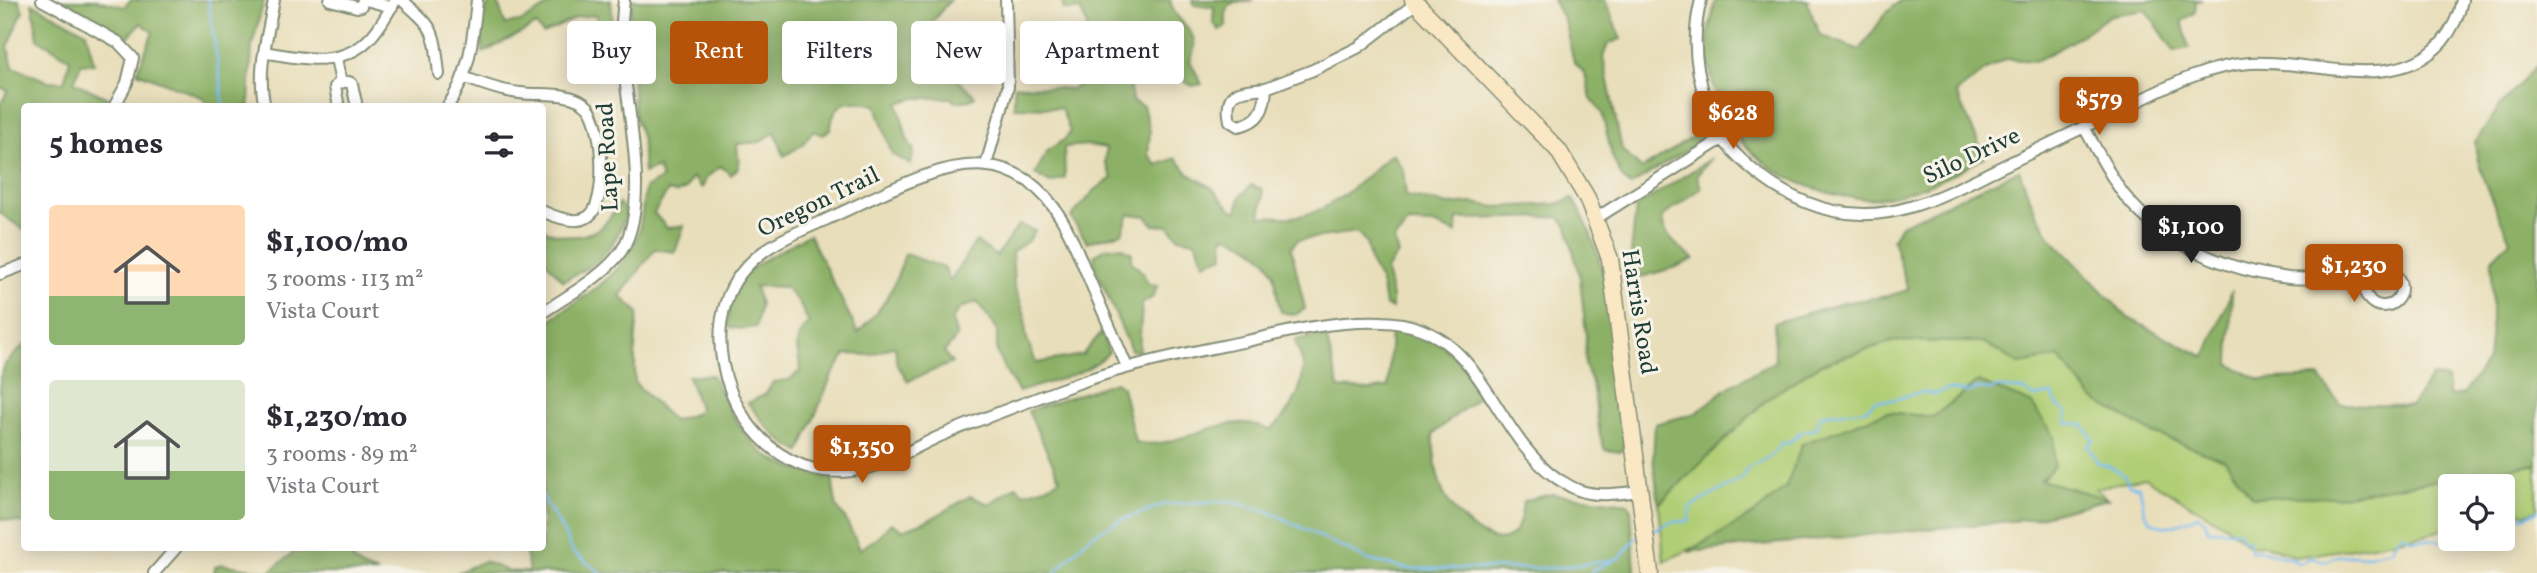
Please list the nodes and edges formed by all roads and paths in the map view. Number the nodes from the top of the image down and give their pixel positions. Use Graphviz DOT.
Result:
graph roads {
  1 [pos="42,0"];
  2 [pos="274,0"];
  3 [pos="330,0"];
  4 [pos="364,0"];
  5 [pos="402,0"];
  6 [pos="477,0"];
  7 [pos="624,0"];
  8 [pos="1006,0"];
  9 [pos="1702,0"];
  10 [pos="2462,0"];
  11 [pos="1415,2"];
  12 [pos="394,4"];
  13 [pos="264,52"];
  14 [pos="336,58"];
  15 [pos="439,74"];
  16 [pos="463,77"];
  17 [pos="341,83"];
  18 [pos="1266,88"];
  19 [pos="116,103"];
  20 [pos="264,103"];
  21 [pos="338,103"];
  22 [pos="356,103"];
  23 [pos="449,103"];
  24 [pos="2084,127"];
  25 [pos="1722,139"];
  26 [pos="986,165"];
  27 [pos="546,212"];
  28 [pos="1595,219"];
  29 [pos="21,266"];
  30 [pos="0,274"];
  31 [pos="2369,278"];
  32 [pos="546,310"];
  33 [pos="1127,367"];
  34 [pos="1640,491"];
  35 [pos="173,551"];
  36 [pos="154,573"];
  37 [pos="1650,573"];
  1 -- 19 [label="street"];
  2 -- 13 [label="street"];
  3 -- 4 [label="street"];
  4 -- 12 [label="street"];
  5 -- 15 [label="street"];
  6 -- 16 [label="street"];
  7 -- 32 [label="street, Lape Road"];
  8 -- 26 [label="street"];
  9 -- 25 [label="street, Silo Drive"];
  10 -- 24 [label="street, Silo Drive"];
  11 -- 18 [label="street"];
  11 -- 28 [label="street, Harris Road"];
  12 -- 14 [label="street"];
  13 -- 14 [label="street"];
  13 -- 20 [label="street"];
  14 -- 17 [label="street"];
  16 -- 23 [label="street"];
  16 -- 27 [label="street"];
  17 -- 21 [label="street"];
  17 -- 22 [label="street"];
  24 -- 25 [label="street, Silo Drive"];
  24 -- 31 [label="street"];
  25 -- 28 [label="street"];
  26 -- 33 [label="street, Oregon Trail"];
  26 -- 33 [label="street, Oregon Trail"];
  28 -- 34 [label="street, Harris Road"];
  29 -- 30 [label="street"];
  33 -- 34 [label="street, Oregon Trail"];
  34 -- 37 [label="street, Harris Road"];
  35 -- 36 [label="street"];
}
